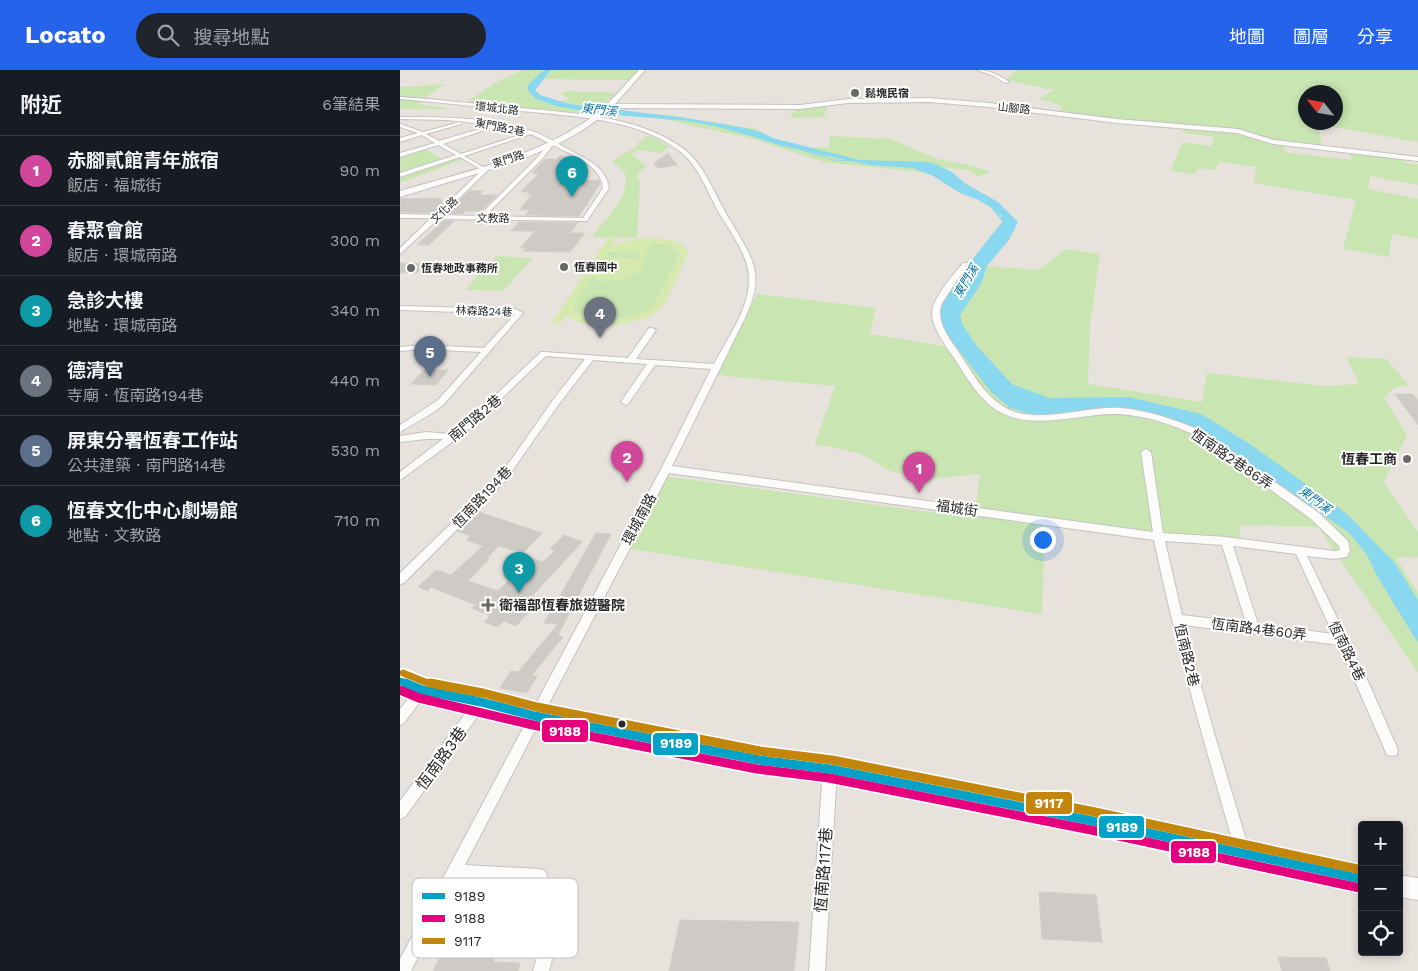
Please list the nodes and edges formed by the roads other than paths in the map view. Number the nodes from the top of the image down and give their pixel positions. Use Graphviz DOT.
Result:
graph roads {
  1 [pos="642,70"];
  2 [pos="979,70"];
  3 [pos="1007,82"];
  4 [pos="400,98"];
  5 [pos="606,106"];
  6 [pos="595,117"];
  7 [pos="400,118"];
  8 [pos="423,118"];
  9 [pos="466,121"];
  10 [pos="400,125"];
  11 [pos="498,125"];
  12 [pos="531,133"];
  13 [pos="423,134"];
  14 [pos="400,140"];
  15 [pos="552,142"];
  16 [pos="439,143"];
  17 [pos="400,155"];
  18 [pos="461,155"];
  19 [pos="1418,159"];
  20 [pos="483,168"];
  21 [pos="400,174"];
  22 [pos="401,192"];
  23 [pos="400,216"];
  24 [pos="437,217"];
  25 [pos="480,218"];
  26 [pos="585,220"];
  27 [pos="400,252"];
  28 [pos="965,264"];
  29 [pos="400,308"];
  30 [pos="652,330"];
  31 [pos="400,350"];
  32 [pos="487,350"];
  33 [pos="590,358"];
  34 [pos="631,360"];
  35 [pos="653,362"];
  36 [pos="716,367"];
  37 [pos="625,402"];
  38 [pos="400,429"];
  39 [pos="452,438"];
  40 [pos="400,439"];
  41 [pos="1146,452"];
  42 [pos="666,469"];
  43 [pos="400,477"];
  44 [pos="1159,536"];
  45 [pos="1226,542"];
  46 [pos="1300,552"];
  47 [pos="400,580"];
  48 [pos="1178,619"];
  49 [pos="1253,628"];
  50 [pos="1340,640"];
  51 [pos="400,681"];
  52 [pos="422,690"];
  53 [pos="481,702"];
  54 [pos="535,716"];
  55 [pos="400,719"];
  56 [pos="1392,750"];
  57 [pos="830,769"];
  58 [pos="400,812"];
  59 [pos="1243,854"];
  60 [pos="454,872"];
  61 [pos="451,878"];
  62 [pos="540,878"];
  63 [pos="1358,878"];
  64 [pos="1403,887"];
  65 [pos="1418,889"];
  66 [pos="412,952"];
  67 [pos="545,958"];
  68 [pos="402,971"];
  69 [pos="541,971"];
  70 [pos="817,971"];
  1 -- 5 [label="street, 東門路"];
  2 -- 3 [label="street"];
  4 -- 6 [label="street, 環城北路"];
  5 -- 6 [label="street, 東門路"];
  5 -- 19 [label="street, 山腳路"];
  6 -- 15 [label="street, 東門路"];
  6 -- 36 [label="street, 環城南路"];
  7 -- 8 [label="street, 東門路2巷"];
  8 -- 9 [label="street, 東門路2巷"];
  8 -- 10 [label="street"];
  9 -- 11 [label="street, 東門路2巷"];
  9 -- 13 [label="street"];
  10 -- 13 [label="street"];
  11 -- 12 [label="street, 東門路2巷"];
  11 -- 16 [label="street"];
  12 -- 15 [label="street, 東門路2巷"];
  12 -- 18 [label="street"];
  13 -- 14 [label="street"];
  13 -- 16 [label="street"];
  15 -- 20 [label="street, 東門路"];
  15 -- 25 [label="street"];
  15 -- 26 [label="street, 東門路2巷"];
  16 -- 17 [label="street"];
  16 -- 18 [label="street"];
  18 -- 20 [label="street"];
  18 -- 21 [label="street"];
  20 -- 22 [label="street, 東門路"];
  20 -- 24 [label="street, 文化路"];
  23 -- 24 [label="street, 文教路"];
  24 -- 25 [label="street, 文教路"];
  24 -- 27 [label="street, 文化路"];
  25 -- 26 [label="street, 文教路"];
  28 -- 46 [label="street, 恆南路2巷86弄"];
  29 -- 32 [label="street, 林森路24巷"];
  30 -- 34 [label="street"];
  31 -- 32 [label="street"];
  32 -- 38 [label="street"];
  33 -- 34 [label="street"];
  33 -- 39 [label="street, 南門路2巷"];
  33 -- 47 [label="street, 恆南路194巷"];
  34 -- 35 [label="street"];
  35 -- 36 [label="street"];
  35 -- 37 [label="street"];
  36 -- 42 [label="street, 環城南路"];
  39 -- 40 [label="street"];
  39 -- 43 [label="street, 南門路2巷"];
  41 -- 44 [label="street, 恆南路2巷"];
  42 -- 44 [label="street, 福城街"];
  42 -- 54 [label="street, 環城南路"];
  44 -- 45 [label="street, 恆南路2巷86弄"];
  44 -- 48 [label="street, 恆南路2巷"];
  45 -- 46 [label="street, 恆南路2巷86弄"];
  45 -- 49 [label="street"];
  46 -- 50 [label="street, 恆南路4巷"];
  48 -- 49 [label="street, 恆南路4巷60弄"];
  48 -- 59 [label="street, 恆南路2巷"];
  49 -- 50 [label="street, 恆南路4巷60弄"];
  50 -- 56 [label="street, 恆南路4巷"];
  51 -- 52 [label="street"];
  52 -- 53 [label="street"];
  52 -- 55 [label="street"];
  53 -- 54 [label="street"];
  53 -- 58 [label="street, 恆南路3巷"];
  54 -- 57 [label="street"];
  54 -- 60 [label="street, 環城南路"];
  57 -- 59 [label="street"];
  57 -- 70 [label="street, 恆南路117巷"];
  59 -- 63 [label="street"];
  60 -- 61 [label="street, 環城南路"];
  60 -- 62 [label="street"];
  64 -- 65 [label="street"];
  66 -- 68 [label="street, 環城南路"];
  67 -- 69 [label="street"];
}
